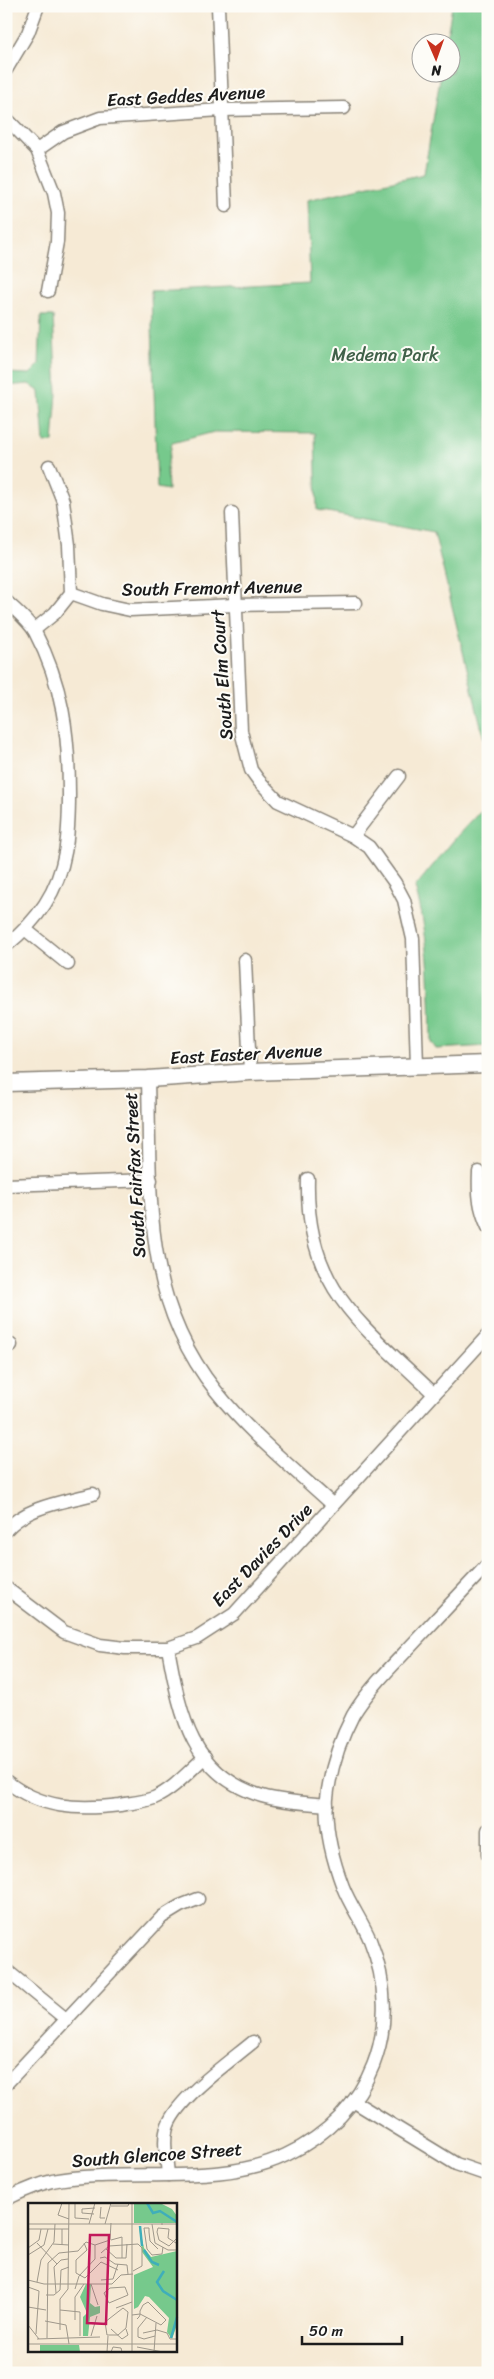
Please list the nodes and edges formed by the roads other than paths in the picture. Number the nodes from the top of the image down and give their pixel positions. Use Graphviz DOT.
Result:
graph roads {
  1 [pos="38,6"];
  2 [pos="218,6"];
  3 [pos="6,70"];
  4 [pos="344,108"];
  5 [pos="221,110"];
  6 [pos="6,118"];
  7 [pos="38,150"];
  8 [pos="226,206"];
  9 [pos="48,291"];
  10 [pos="49,466"];
  11 [pos="232,512"];
  12 [pos="71,593"];
  13 [pos="6,601"];
  14 [pos="356,603"];
  15 [pos="234,605"];
  16 [pos="34,630"];
  17 [pos="399,776"];
  18 [pos="353,836"];
  19 [pos="26,930"];
  20 [pos="6,946"];
  21 [pos="245,960"];
  22 [pos="68,964"];
  23 [pos="488,1064"];
  24 [pos="417,1066"];
  25 [pos="250,1072"];
  26 [pos="148,1079"];
  27 [pos="6,1083"];
  28 [pos="479,1172"];
  29 [pos="308,1179"];
  30 [pos="150,1180"];
  31 [pos="6,1185"];
  32 [pos="488,1227"];
  33 [pos="488,1335"];
  34 [pos="434,1394"];
  35 [pos="93,1494"];
  36 [pos="333,1505"];
  37 [pos="6,1530"];
  38 [pos="488,1564"];
  39 [pos="6,1588"];
  40 [pos="168,1648"];
  41 [pos="205,1757"];
  42 [pos="6,1781"];
  43 [pos="327,1805"];
  44 [pos="488,1830"];
  45 [pos="488,1855"];
  46 [pos="198,1899"];
  47 [pos="6,1970"];
  48 [pos="67,2020"];
  49 [pos="253,2042"];
  50 [pos="6,2084"];
  51 [pos="353,2101"];
  52 [pos="168,2175"];
  53 [pos="488,2176"];
  54 [pos="6,2199"];
  1 -- 3 [label="street"];
  2 -- 5 [label="street"];
  4 -- 5 [label="street, East Geddes Avenue"];
  5 -- 7 [label="street, East Geddes Avenue"];
  5 -- 8 [label="street"];
  6 -- 7 [label="street"];
  7 -- 9 [label="street"];
  10 -- 12 [label="street"];
  11 -- 15 [label="street, South Elm Court"];
  12 -- 15 [label="street, South Fremont Avenue"];
  12 -- 16 [label="street"];
  13 -- 16 [label="street"];
  14 -- 15 [label="street, South Fremont Avenue"];
  15 -- 18 [label="street, South Elm Court"];
  16 -- 19 [label="street"];
  17 -- 18 [label="street"];
  18 -- 24 [label="street, South Elm Court"];
  19 -- 20 [label="street"];
  19 -- 22 [label="street"];
  21 -- 25 [label="street"];
  23 -- 24 [label="street, East Easter Avenue"];
  24 -- 25 [label="street, East Easter Avenue"];
  25 -- 26 [label="street, East Easter Avenue"];
  26 -- 27 [label="street, East Easter Avenue"];
  26 -- 30 [label="street, South Fairfax Street"];
  28 -- 32 [label="street"];
  29 -- 34 [label="street"];
  30 -- 31 [label="street"];
  30 -- 36 [label="street, South Fairfax Street"];
  33 -- 34 [label="street, East Davies Drive"];
  34 -- 36 [label="street, East Davies Drive"];
  35 -- 37 [label="street"];
  36 -- 40 [label="street, East Davies Drive"];
  38 -- 43 [label="street, South Glencoe Street"];
  39 -- 40 [label="street, East Davies Drive"];
  40 -- 41 [label="street"];
  41 -- 42 [label="street"];
  41 -- 43 [label="street"];
  43 -- 51 [label="street, South Glencoe Street"];
  44 -- 45 [label="street"];
  46 -- 48 [label="street"];
  47 -- 48 [label="street"];
  48 -- 50 [label="street"];
  49 -- 52 [label="street"];
  51 -- 52 [label="street, South Glencoe Street"];
  51 -- 53 [label="street"];
  52 -- 54 [label="street, South Glencoe Street"];
}
